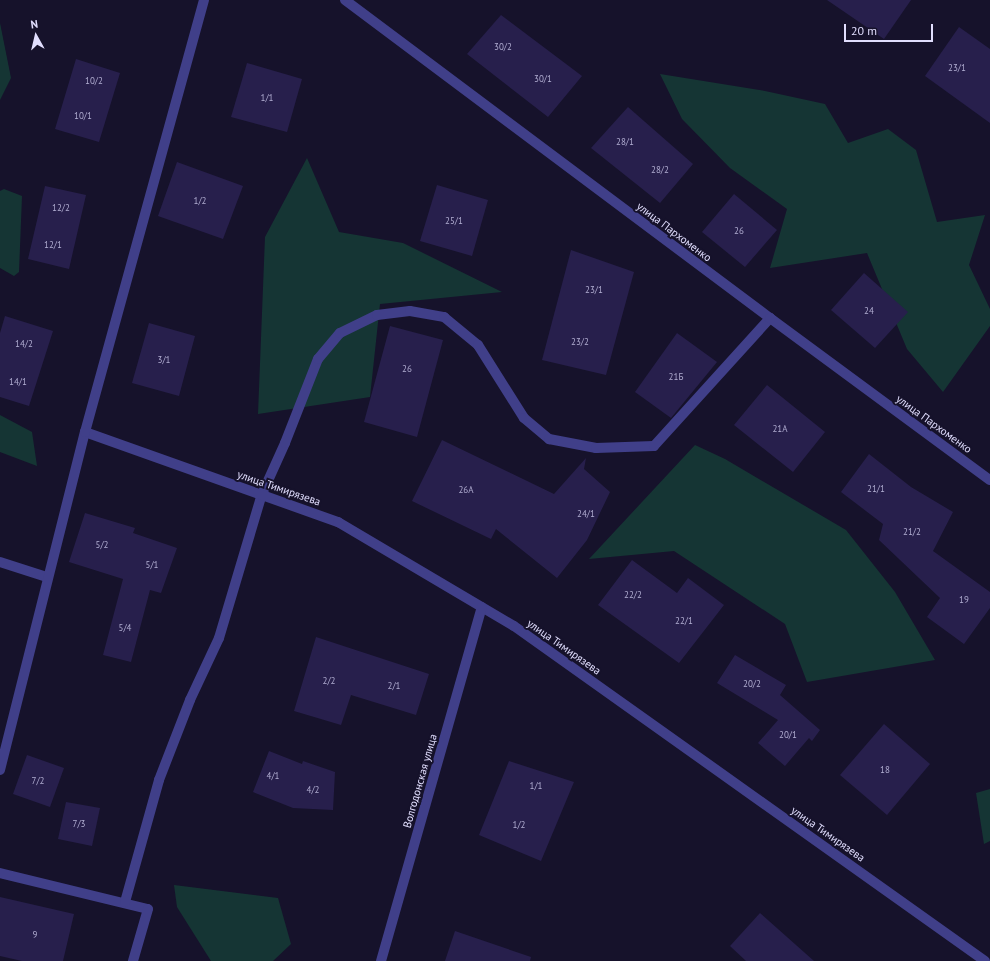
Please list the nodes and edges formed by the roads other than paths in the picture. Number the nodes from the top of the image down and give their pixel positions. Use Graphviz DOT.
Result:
graph roads {
  1 [pos="204,0"];
  2 [pos="346,0"];
  3 [pos="770,318"];
  4 [pos="85,432"];
  5 [pos="990,480"];
  6 [pos="262,494"];
  7 [pos="0,562"];
  8 [pos="47,577"];
  9 [pos="482,607"];
  10 [pos="0,770"];
  11 [pos="0,873"];
  12 [pos="125,902"];
  13 [pos="133,961"];
  14 [pos="381,961"];
  15 [pos="985,961"];
  1 -- 4 [label="street"];
  2 -- 3 [label="street, улица Пархоменко"];
  3 -- 5 [label="street, улица Пархоменко"];
  3 -- 6 [label="street"];
  4 -- 6 [label="street, улица Тимирязева"];
  4 -- 8 [label="street"];
  6 -- 9 [label="street, улица Тимирязева"];
  6 -- 12 [label="street"];
  7 -- 8 [label="street"];
  8 -- 10 [label="street"];
  9 -- 14 [label="street, Волгодонская улица"];
  9 -- 15 [label="street, улица Тимирязева"];
  11 -- 12 [label="street"];
  12 -- 13 [label="street"];
}
